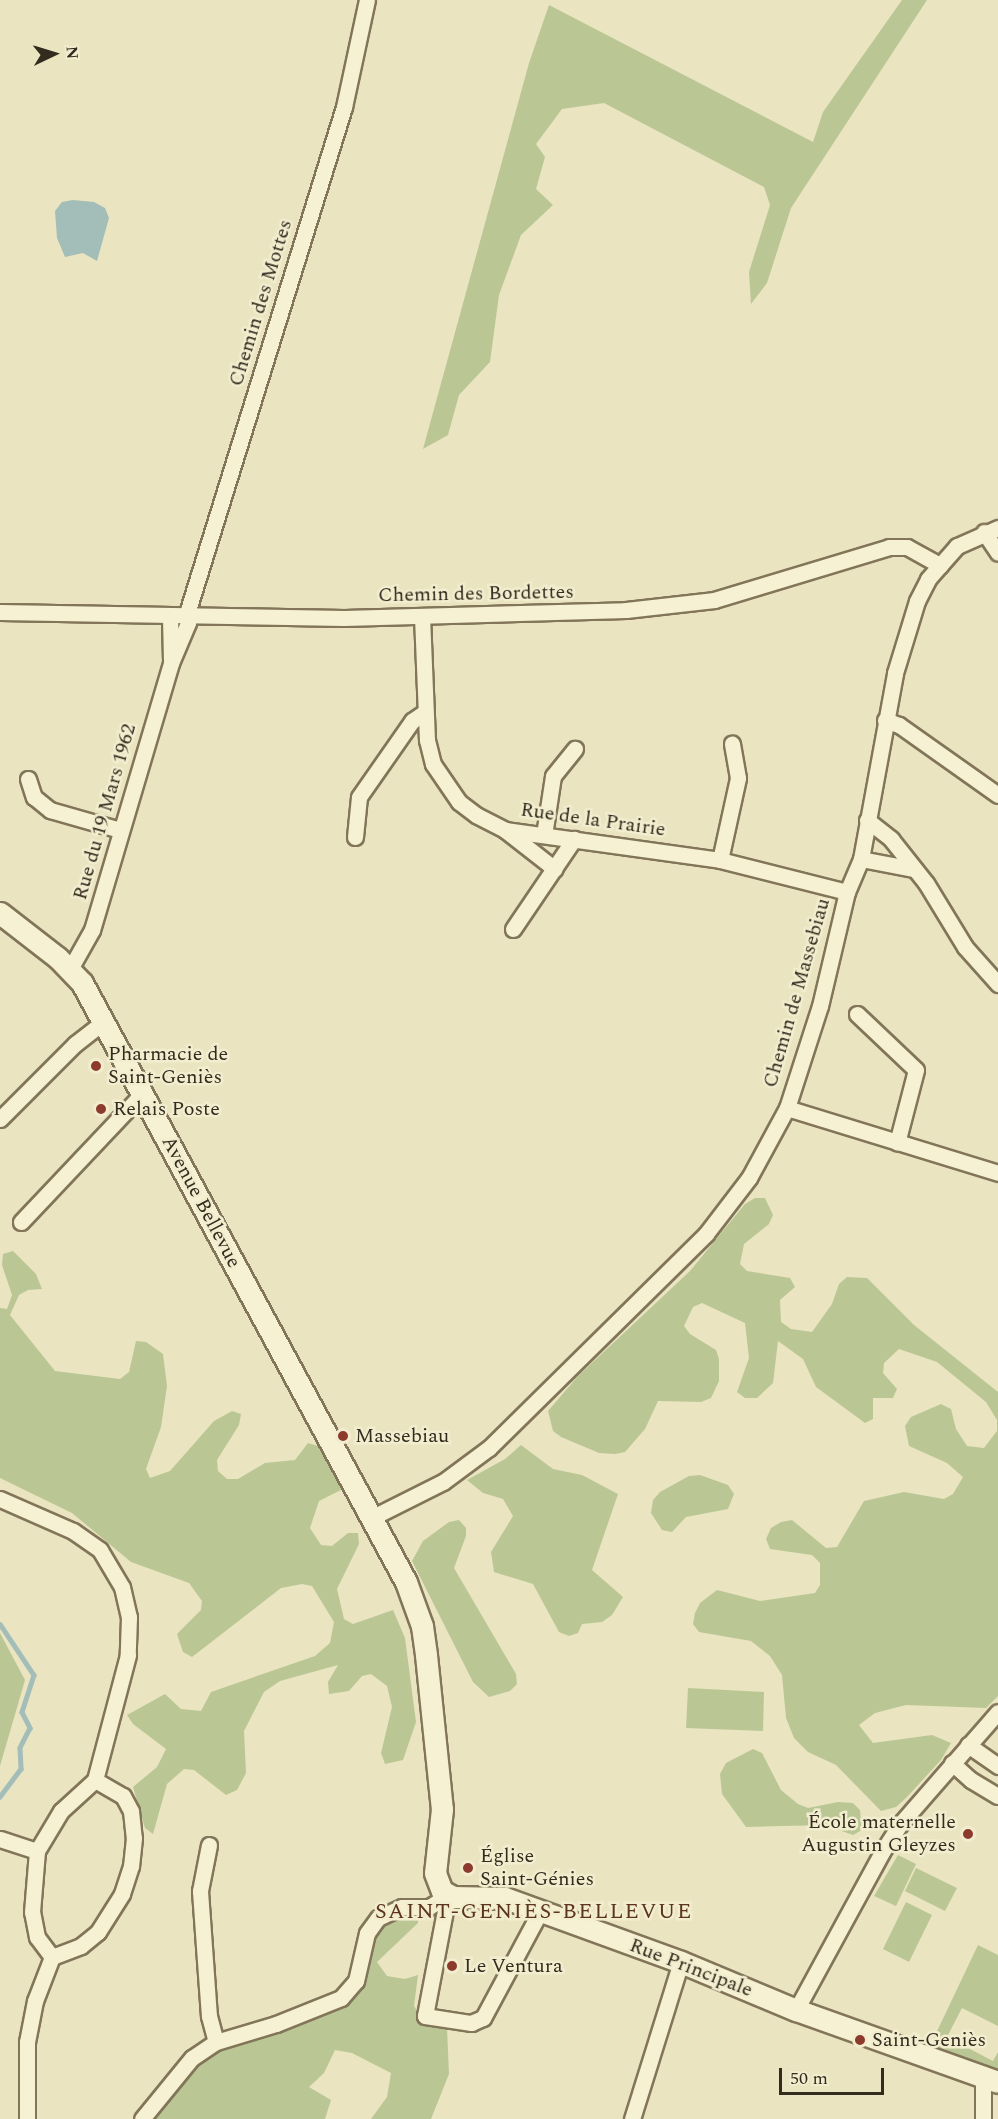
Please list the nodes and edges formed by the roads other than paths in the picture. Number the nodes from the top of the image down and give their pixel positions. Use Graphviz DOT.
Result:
graph roads {
  1 [pos="367,0"];
  2 [pos="991,530"];
  3 [pos="998,553"];
  4 [pos="939,565"];
  5 [pos="0,612"];
  6 [pos="170,616"];
  7 [pos="188,616"];
  8 [pos="422,616"];
  9 [pos="171,663"];
  10 [pos="425,712"];
  11 [pos="885,720"];
  12 [pos="732,744"];
  13 [pos="575,749"];
  14 [pos="28,779"];
  15 [pos="998,795"];
  16 [pos="867,820"];
  17 [pos="120,830"];
  18 [pos="505,830"];
  19 [pos="544,835"];
  20 [pos="355,837"];
  21 [pos="574,839"];
  22 [pos="861,859"];
  23 [pos="720,860"];
  24 [pos="555,869"];
  25 [pos="914,869"];
  26 [pos="847,892"];
  27 [pos="0,913"];
  28 [pos="513,929"];
  29 [pos="70,969"];
  30 [pos="998,984"];
  31 [pos="857,1014"];
  32 [pos="103,1022"];
  33 [pos="143,1093"];
  34 [pos="786,1108"];
  35 [pos="0,1119"];
  36 [pos="897,1143"];
  37 [pos="998,1173"];
  38 [pos="21,1222"];
  39 [pos="0,1499"];
  40 [pos="373,1517"];
  41 [pos="998,1712"];
  42 [pos="968,1745"];
  43 [pos="952,1763"];
  44 [pos="998,1766"];
  45 [pos="95,1780"];
  46 [pos="998,1796"];
  47 [pos="0,1839"];
  48 [pos="209,1845"];
  49 [pos="37,1851"];
  50 [pos="448,1895"];
  51 [pos="541,1910"];
  52 [pos="52,1957"];
  53 [pos="681,1962"];
  54 [pos="796,2010"];
  55 [pos="216,2042"];
  56 [pos="990,2079"];
  57 [pos="27,2119"];
  58 [pos="142,2119"];
  59 [pos="632,2119"];
  60 [pos="983,2119"];
  1 -- 7 [label="street, Chemin des Mottes"];
  2 -- 3 [label="street"];
  2 -- 4 [label="street, Chemin de Massebiau"];
  4 -- 8 [label="street, Chemin des Bordettes"];
  4 -- 11 [label="street, Chemin de Massebiau"];
  5 -- 6 [label="street, Chemin des Bordettes"];
  6 -- 7 [label="street, Chemin des Bordettes"];
  6 -- 9 [label="street, Rue du 19 Mars 1962"];
  7 -- 8 [label="street, Chemin des Bordettes"];
  7 -- 9 [label="street, Rue du 19 Mars 1962"];
  8 -- 10 [label="street, Rue de la Prairie"];
  9 -- 17 [label="street, Rue du 19 Mars 1962"];
  10 -- 18 [label="street, Rue de la Prairie"];
  10 -- 20 [label="street"];
  11 -- 15 [label="street"];
  11 -- 16 [label="street, Chemin de Massebiau"];
  12 -- 23 [label="street"];
  13 -- 19 [label="street"];
  14 -- 17 [label="street"];
  16 -- 22 [label="street, Chemin de Massebiau"];
  16 -- 25 [label="street"];
  17 -- 29 [label="street, Rue du 19 Mars 1962"];
  18 -- 19 [label="street, Rue de la Prairie"];
  18 -- 24 [label="street"];
  19 -- 21 [label="street, Rue de la Prairie"];
  21 -- 23 [label="street, Rue de la Prairie"];
  21 -- 24 [label="street"];
  22 -- 25 [label="street"];
  22 -- 26 [label="street, Chemin de Massebiau"];
  23 -- 26 [label="street, Rue de la Prairie"];
  24 -- 28 [label="street"];
  25 -- 30 [label="street"];
  26 -- 34 [label="street, Chemin de Massebiau"];
  27 -- 29 [label="main road, Avenue Bellevue"];
  29 -- 32 [label="main road, Avenue Bellevue"];
  31 -- 36 [label="street"];
  32 -- 33 [label="main road, Avenue Bellevue"];
  32 -- 35 [label="street"];
  33 -- 38 [label="street"];
  33 -- 40 [label="main road, Avenue Bellevue"];
  34 -- 36 [label="street"];
  34 -- 40 [label="street, Chemin de Massebiau"];
  36 -- 37 [label="street"];
  39 -- 45 [label="street"];
  40 -- 50 [label="main road"];
  41 -- 42 [label="street"];
  42 -- 43 [label="street"];
  42 -- 44 [label="street"];
  43 -- 46 [label="street"];
  43 -- 54 [label="street"];
  45 -- 49 [label="street"];
  45 -- 52 [label="street"];
  47 -- 49 [label="street"];
  48 -- 55 [label="street"];
  49 -- 52 [label="street"];
  50 -- 51 [label="main road, Rue Principale"];
  50 -- 51 [label="street"];
  50 -- 55 [label="street"];
  51 -- 53 [label="main road, Rue Principale"];
  52 -- 57 [label="street"];
  53 -- 54 [label="main road, Rue Principale"];
  53 -- 59 [label="street"];
  54 -- 56 [label="main road, Rue Principale"];
  55 -- 58 [label="street"];
  56 -- 60 [label="street"];
}
